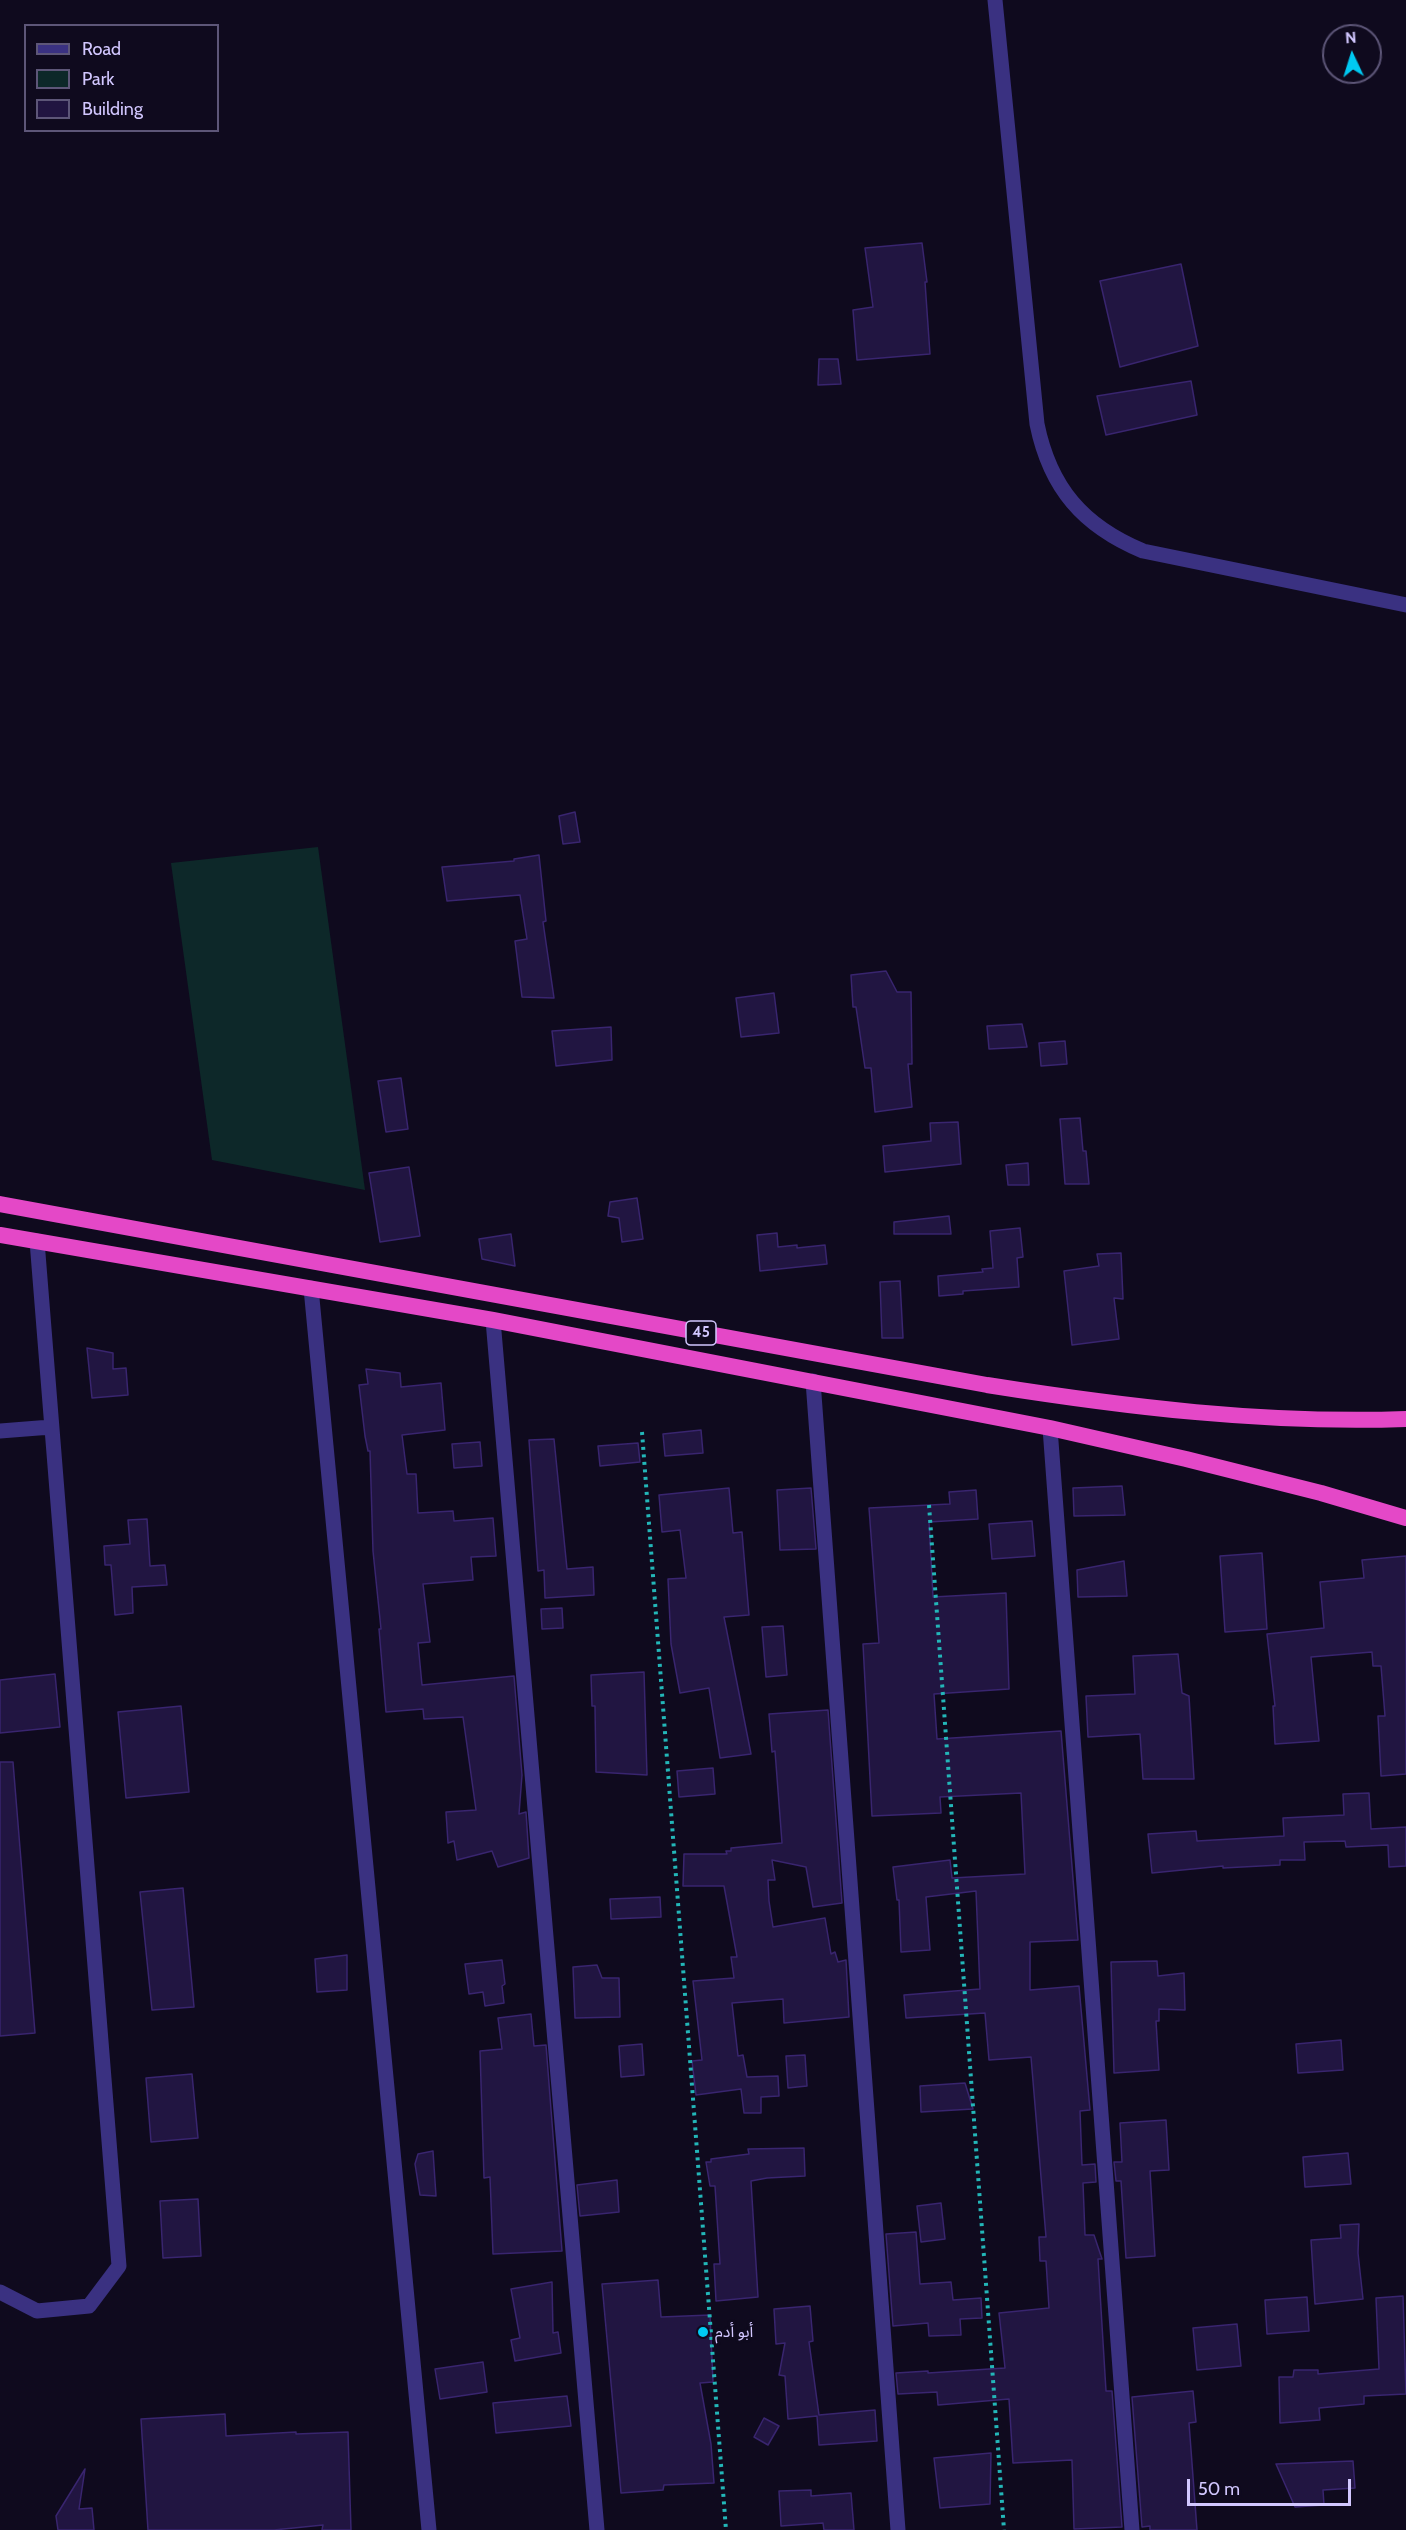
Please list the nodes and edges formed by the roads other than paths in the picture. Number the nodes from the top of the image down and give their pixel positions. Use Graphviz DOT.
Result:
graph roads {
  1 [pos="995,0"];
  2 [pos="1406,605"];
  3 [pos="0,1204"];
  4 [pos="0,1235"];
  5 [pos="37,1241"];
  6 [pos="311,1288"];
  7 [pos="493,1320"];
  8 [pos="813,1381"];
  9 [pos="1406,1419"];
  10 [pos="51,1427"];
  11 [pos="1050,1428"];
  12 [pos="0,1431"];
  13 [pos="1406,1518"];
  14 [pos="0,2292"];
  15 [pos="429,2530"];
  16 [pos="597,2530"];
  17 [pos="898,2530"];
  18 [pos="1132,2530"];
  1 -- 2 [label="street"];
  3 -- 9 [label="highway, 45"];
  4 -- 5 [label="highway, 45"];
  5 -- 6 [label="highway, 45"];
  5 -- 10 [label="street"];
  6 -- 7 [label="highway, 45"];
  6 -- 15 [label="street"];
  7 -- 8 [label="highway, 45"];
  7 -- 16 [label="street"];
  8 -- 11 [label="highway, 45"];
  8 -- 17 [label="street"];
  10 -- 12 [label="street"];
  10 -- 14 [label="street"];
  11 -- 13 [label="highway, 45"];
  11 -- 18 [label="street"];
}
